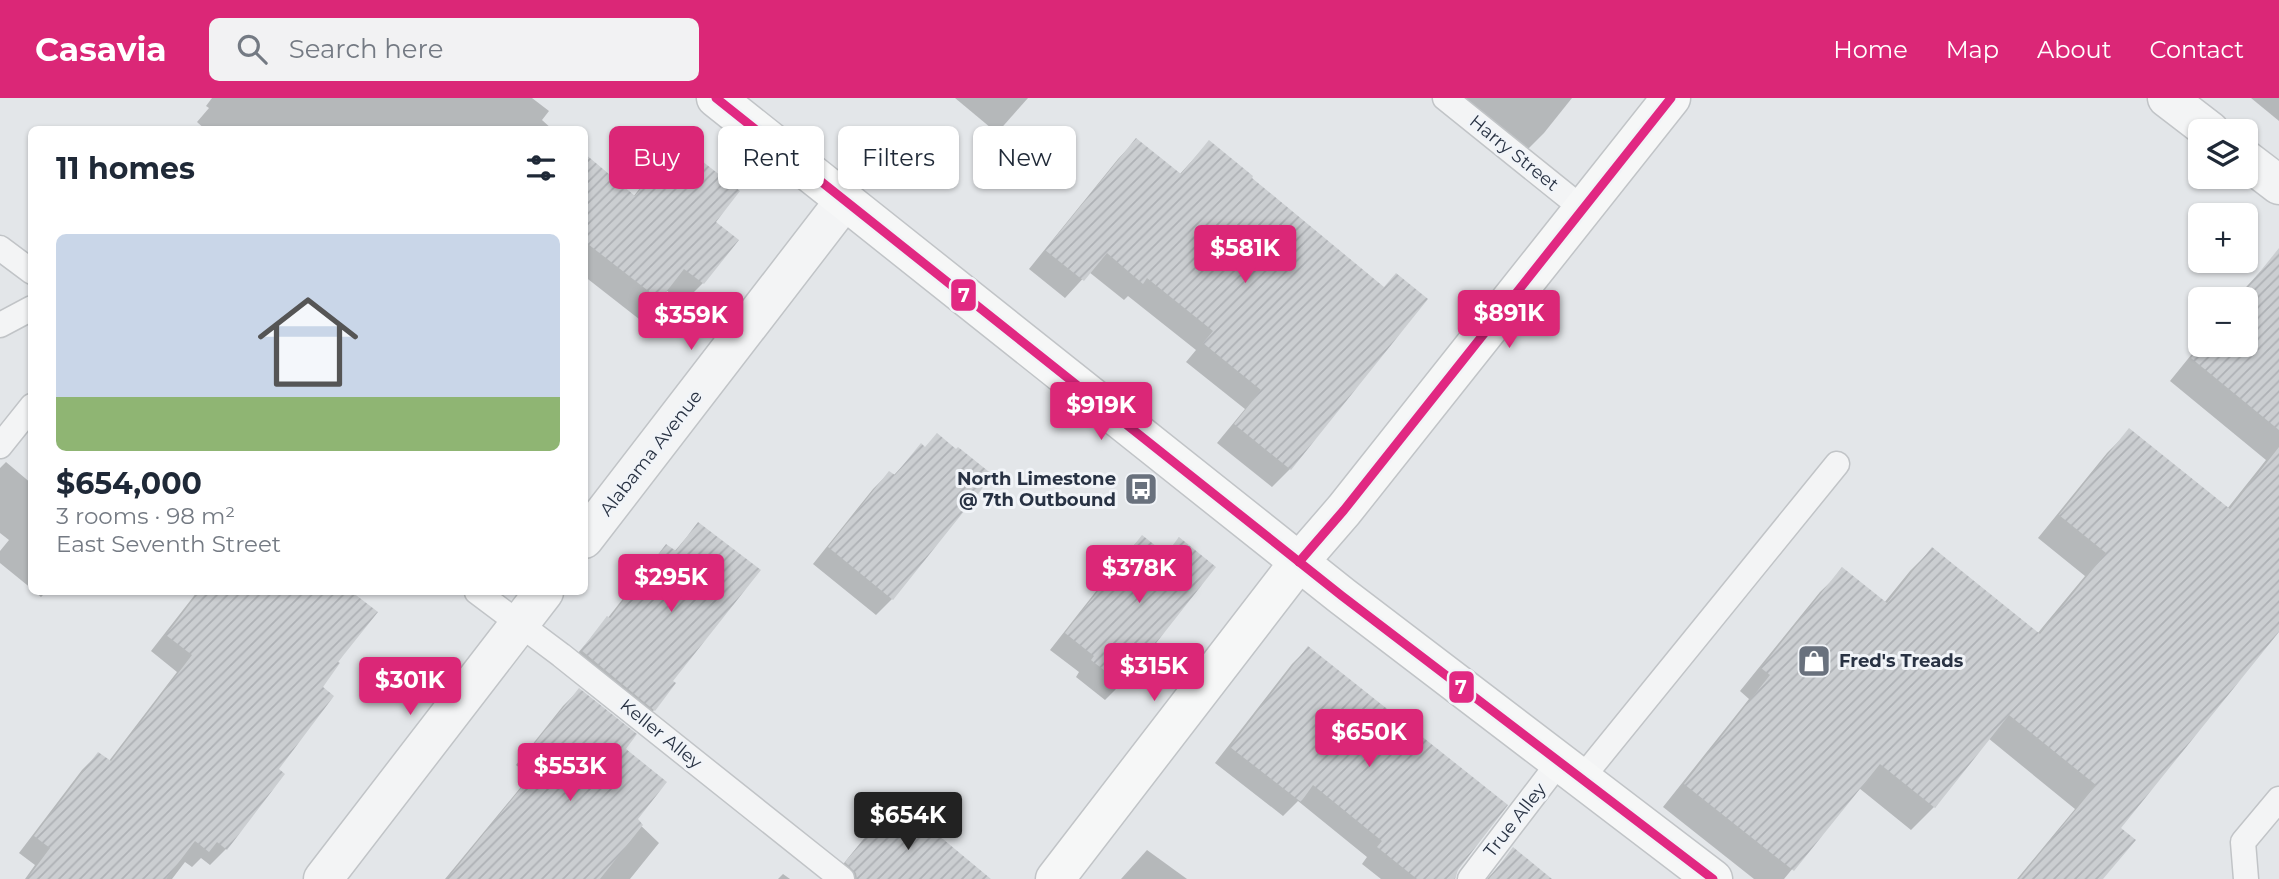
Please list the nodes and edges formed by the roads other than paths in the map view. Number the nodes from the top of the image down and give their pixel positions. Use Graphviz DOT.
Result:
graph roads {
  1 [pos="716,98"];
  2 [pos="1445,98"];
  3 [pos="1671,98"];
  4 [pos="2167,98"];
  5 [pos="2194,119"];
  6 [pos="2258,169"];
  7 [pos="2279,185"];
  8 [pos="845,200"];
  9 [pos="1583,209"];
  10 [pos="0,248"];
  11 [pos="28,269"];
  12 [pos="28,310"];
  13 [pos="0,325"];
  14 [pos="28,411"];
  15 [pos="0,446"];
  16 [pos="1837,464"];
  17 [pos="588,534"];
  18 [pos="1299,562"];
  19 [pos="481,595"];
  20 [pos="542,595"];
  21 [pos="520,622"];
  22 [pos="1571,769"];
  23 [pos="2279,799"];
  24 [pos="323,879"];
  25 [pos="842,879"];
  26 [pos="1055,879"];
  27 [pos="1470,879"];
  28 [pos="1713,879"];
  29 [pos="2246,879"];
  1 -- 8 [label="street"];
  2 -- 9 [label="lane, Harry Street"];
  3 -- 9 [label="street"];
  4 -- 5 [label="street"];
  6 -- 7 [label="street"];
  8 -- 17 [label="street, Alabama Avenue"];
  8 -- 18 [label="street"];
  9 -- 18 [label="street"];
  10 -- 11 [label="lane"];
  12 -- 13 [label="lane"];
  14 -- 15 [label="lane"];
  16 -- 22 [label="lane, True Alley"];
  18 -- 22 [label="street"];
  18 -- 26 [label="street"];
  19 -- 21 [label="lane, Keller Alley"];
  20 -- 21 [label="street"];
  21 -- 24 [label="street"];
  21 -- 25 [label="lane, Keller Alley"];
  22 -- 27 [label="lane, True Alley"];
  22 -- 28 [label="street"];
  23 -- 29 [label="lane"];
}
